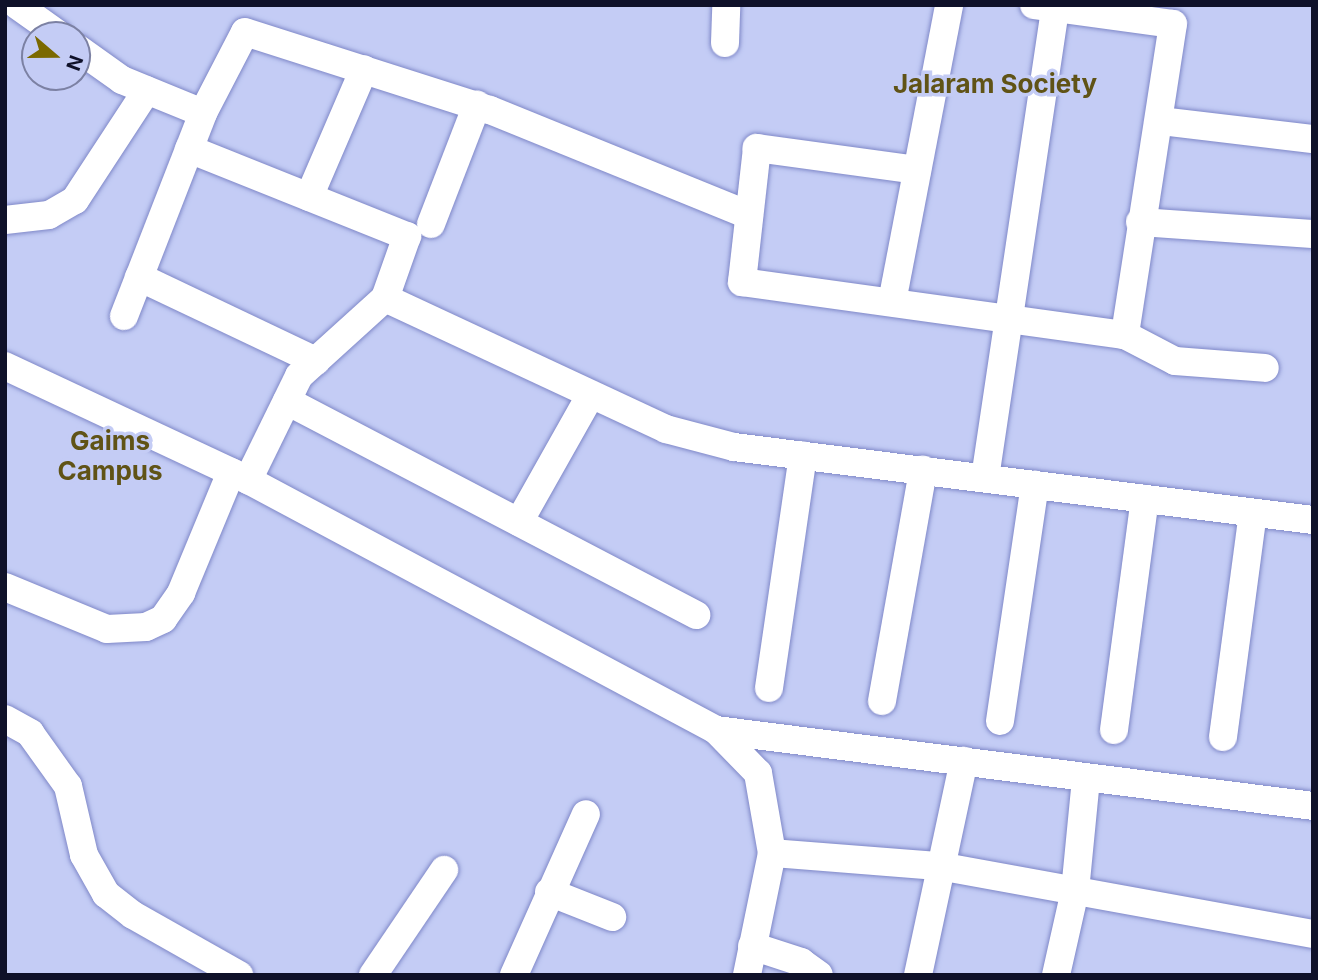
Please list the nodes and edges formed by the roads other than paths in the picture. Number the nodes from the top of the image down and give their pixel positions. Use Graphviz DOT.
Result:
graph roads {
  1 [pos="17,5"];
  2 [pos="726,5"];
  3 [pos="949,5"];
  4 [pos="1048,7"];
  5 [pos="39,21"];
  6 [pos="724,43"];
  7 [pos="91,58"];
  8 [pos="363,69"];
  9 [pos="147,90"];
  10 [pos="477,105"];
  11 [pos="203,113"];
  12 [pos="1161,121"];
  13 [pos="1313,139"];
  14 [pos="189,149"];
  15 [pos="917,170"];
  16 [pos="309,197"];
  17 [pos="748,215"];
  18 [pos="5,220"];
  19 [pos="1140,222"];
  20 [pos="431,223"];
  21 [pos="1313,234"];
  22 [pos="139,277"];
  23 [pos="385,298"];
  24 [pos="892,302"];
  25 [pos="124,316"];
  26 [pos="1011,318"];
  27 [pos="1125,335"];
  28 [pos="316,361"];
  29 [pos="5,366"];
  30 [pos="1265,368"];
  31 [pos="590,396"];
  32 [pos="287,401"];
  33 [pos="803,456"];
  34 [pos="923,470"];
  35 [pos="240,476"];
  36 [pos="985,478"];
  37 [pos="1035,485"];
  38 [pos="1145,499"];
  39 [pos="1253,513"];
  40 [pos="1313,520"];
  41 [pos="519,522"];
  42 [pos="5,587"];
  43 [pos="696,615"];
  44 [pos="769,688"];
  45 [pos="882,701"];
  46 [pos="5,719"];
  47 [pos="1000,721"];
  48 [pos="716,730"];
  49 [pos="1114,730"];
  50 [pos="1223,737"];
  51 [pos="964,761"];
  52 [pos="1086,779"];
  53 [pos="1313,806"];
  54 [pos="586,814"];
  55 [pos="772,853"];
  56 [pos="939,866"];
  57 [pos="443,870"];
  58 [pos="1075,891"];
  59 [pos="549,892"];
  60 [pos="612,916"];
  61 [pos="1313,934"];
  62 [pos="752,946"];
  63 [pos="239,975"];
  64 [pos="373,975"];
  65 [pos="514,975"];
  66 [pos="747,975"];
  67 [pos="819,975"];
  68 [pos="918,975"];
  69 [pos="1056,975"];
  1 -- 5 [label="street"];
  2 -- 6 [label="street"];
  3 -- 15 [label="street"];
  4 -- 12 [label="street"];
  4 -- 26 [label="street"];
  7 -- 9 [label="street"];
  8 -- 10 [label="street"];
  8 -- 11 [label="street"];
  8 -- 16 [label="street"];
  9 -- 11 [label="street"];
  9 -- 18 [label="street"];
  10 -- 17 [label="street"];
  10 -- 20 [label="street"];
  11 -- 14 [label="street"];
  12 -- 13 [label="street"];
  12 -- 19 [label="street"];
  14 -- 16 [label="street"];
  14 -- 22 [label="street"];
  15 -- 17 [label="street"];
  15 -- 24 [label="street"];
  16 -- 23 [label="street"];
  17 -- 24 [label="street"];
  19 -- 21 [label="street"];
  19 -- 27 [label="street"];
  22 -- 25 [label="street"];
  22 -- 28 [label="street"];
  23 -- 28 [label="street"];
  23 -- 31 [label="street"];
  24 -- 26 [label="street"];
  26 -- 27 [label="street"];
  26 -- 36 [label="street"];
  27 -- 30 [label="street"];
  28 -- 32 [label="street"];
  29 -- 35 [label="street"];
  31 -- 33 [label="street"];
  31 -- 41 [label="street"];
  32 -- 35 [label="street"];
  32 -- 41 [label="street"];
  33 -- 34 [label="street"];
  33 -- 44 [label="street"];
  34 -- 36 [label="street"];
  34 -- 45 [label="street"];
  35 -- 42 [label="street"];
  35 -- 48 [label="street"];
  36 -- 37 [label="street"];
  37 -- 38 [label="street"];
  37 -- 47 [label="street"];
  38 -- 39 [label="street"];
  38 -- 49 [label="street"];
  39 -- 40 [label="street"];
  39 -- 50 [label="street"];
  41 -- 43 [label="street"];
  46 -- 63 [label="street"];
  48 -- 51 [label="street"];
  48 -- 55 [label="street"];
  51 -- 52 [label="street"];
  51 -- 56 [label="street"];
  52 -- 53 [label="street"];
  52 -- 58 [label="street"];
  54 -- 59 [label="street"];
  55 -- 56 [label="street"];
  55 -- 62 [label="street"];
  56 -- 58 [label="street"];
  56 -- 68 [label="street"];
  57 -- 64 [label="street"];
  58 -- 61 [label="street"];
  58 -- 69 [label="street"];
  59 -- 60 [label="street"];
  59 -- 65 [label="street"];
  62 -- 66 [label="street"];
  62 -- 67 [label="street"];
}
